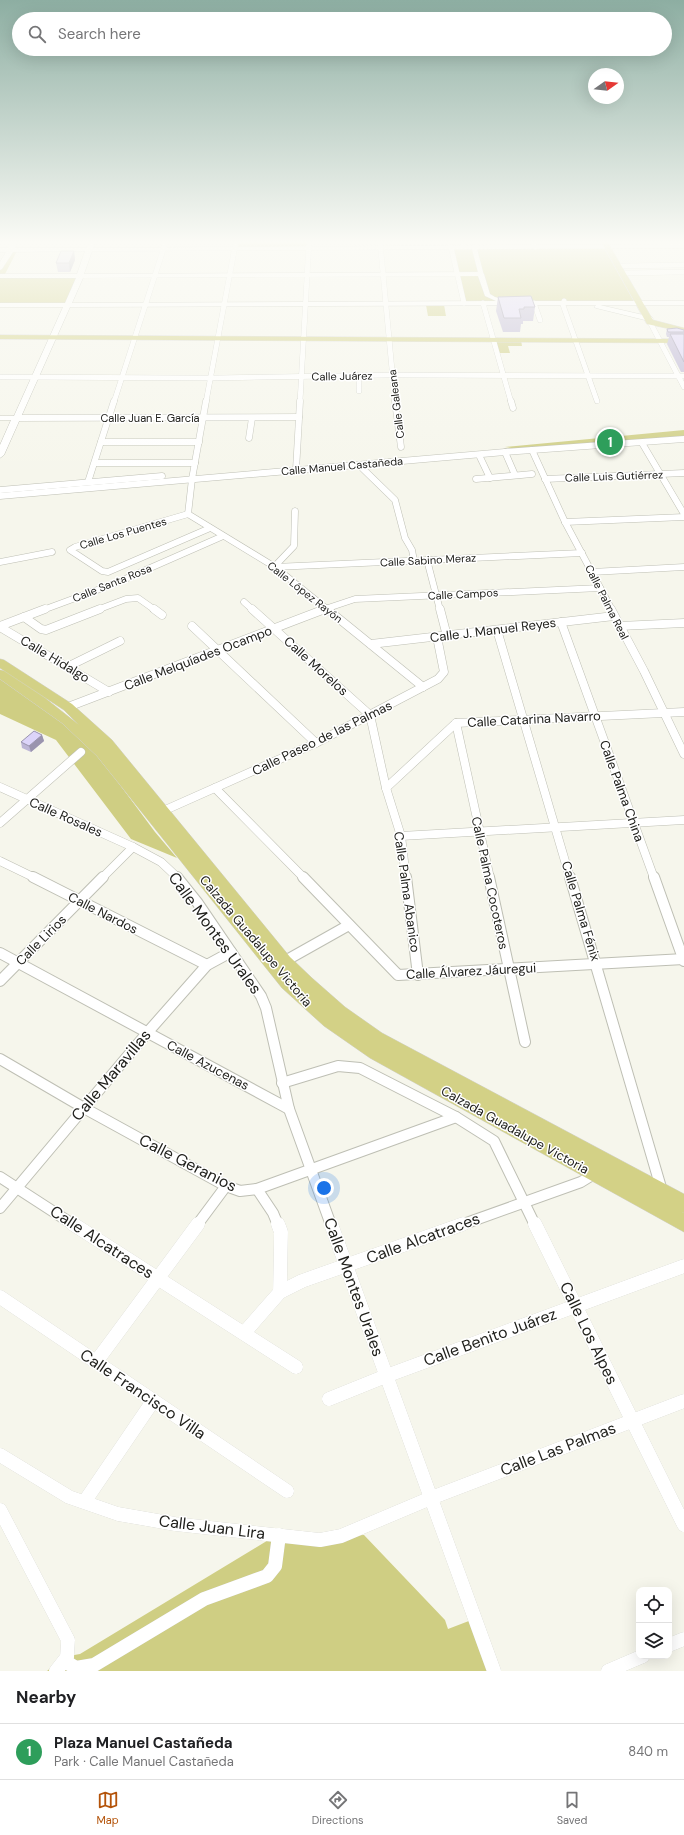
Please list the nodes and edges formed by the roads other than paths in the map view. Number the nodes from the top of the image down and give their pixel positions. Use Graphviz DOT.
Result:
graph roads {
  1 [pos="61,319"];
  2 [pos="141,319"];
  3 [pos="221,319"];
  4 [pos="305,319"];
  5 [pos="387,319"];
  6 [pos="488,319"];
  7 [pos="569,319"];
  8 [pos="648,319"];
  9 [pos="652,319"];
  10 [pos="652,319"];
  11 [pos="684,328"];
  12 [pos="0,337"];
  13 [pos="52,338"];
  14 [pos="135,338"];
  15 [pos="218,338"];
  16 [pos="304,339"];
  17 [pos="389,339"];
  18 [pos="494,340"];
  19 [pos="576,340"];
  20 [pos="659,341"];
  21 [pos="684,341"];
  22 [pos="359,375"];
  23 [pos="392,375"];
  24 [pos="504,375"];
  25 [pos="302,376"];
  26 [pos="589,376"];
  27 [pos="681,376"];
  28 [pos="0,377"];
  29 [pos="35,377"];
  30 [pos="122,377"];
  31 [pos="210,378"];
  32 [pos="684,387"];
  33 [pos="359,391"];
  34 [pos="597,401"];
  35 [pos="513,408"];
  36 [pos="0,418"];
  37 [pos="17,418"];
  38 [pos="109,418"];
  39 [pos="203,418"];
  40 [pos="252,418"];
  41 [pos="299,418"];
  42 [pos="249,438"];
  43 [pos="684,439"];
  44 [pos="102,442"];
  45 [pos="199,442"];
  46 [pos="642,443"];
  47 [pos="401,447"];
  48 [pos="532,450"];
  49 [pos="505,452"];
  50 [pos="0,455"];
  51 [pos="479,455"];
  52 [pos="95,463"];
  53 [pos="195,463"];
  54 [pos="359,465"];
  55 [pos="297,468"];
  56 [pos="684,473"];
  57 [pos="532,474"];
  58 [pos="661,474"];
  59 [pos="515,475"];
  60 [pos="192,476"];
  61 [pos="490,478"];
  62 [pos="545,479"];
  63 [pos="476,480"];
  64 [pos="88,482"];
  65 [pos="0,490"];
  66 [pos="0,496"];
  67 [pos="294,511"];
  68 [pos="188,514"];
  69 [pos="684,514"];
  70 [pos="684,517"];
  71 [pos="564,522"];
  72 [pos="210,528"];
  73 [pos="223,536"];
  74 [pos="52,552"];
  75 [pos="582,553"];
  76 [pos="427,560"];
  77 [pos="414,561"];
  78 [pos="0,562"];
  79 [pos="275,567"];
  80 [pos="684,567"];
  81 [pos="592,572"];
  82 [pos="600,588"];
  83 [pos="436,595"];
  84 [pos="244,602"];
  85 [pos="327,608"];
  86 [pos="162,615"];
  87 [pos="614,616"];
  88 [pos="24,617"];
  89 [pos="561,622"];
  90 [pos="684,623"];
  91 [pos="192,626"];
  92 [pos="620,626"];
  93 [pos="0,627"];
  94 [pos="274,629"];
  95 [pos="497,630"];
  96 [pos="447,636"];
  97 [pos="437,637"];
  98 [pos="120,641"];
  99 [pos="371,644"];
  100 [pos="217,650"];
  101 [pos="0,663"];
  102 [pos="67,667"];
  103 [pos="0,674"];
  104 [pos="423,687"];
  105 [pos="109,692"];
  106 [pos="68,707"];
  107 [pos="684,712"];
  108 [pos="664,713"];
  109 [pos="370,715"];
  110 [pos="595,716"];
  111 [pos="524,720"];
  112 [pos="456,723"];
  113 [pos="316,743"];
  114 [pos="81,752"];
  115 [pos="684,754"];
  116 [pos="0,787"];
  117 [pos="215,788"];
  118 [pos="386,788"];
  119 [pos="27,800"];
  120 [pos="163,811"];
  121 [pos="684,820"];
  122 [pos="0,823"];
  123 [pos="634,823"];
  124 [pos="555,827"];
  125 [pos="479,832"];
  126 [pos="401,836"];
  127 [pos="133,847"];
  128 [pos="0,862"];
  129 [pos="79,901"];
  130 [pos="349,925"];
  131 [pos="231,952"];
  132 [pos="0,953"];
  133 [pos="684,960"];
  134 [pos="285,961"];
  135 [pos="18,963"];
  136 [pos="207,965"];
  137 [pos="597,965"];
  138 [pos="509,970"];
  139 [pos="418,975"];
  140 [pos="0,981"];
  141 [pos="147,1032"];
  142 [pos="525,1042"];
  143 [pos="0,1059"];
  144 [pos="282,1083"];
  145 [pos="84,1108"];
  146 [pos="289,1109"];
  147 [pos="456,1116"];
  148 [pos="310,1169"];
  149 [pos="594,1174"];
  150 [pos="0,1177"];
  151 [pos="226,1186"];
  152 [pos="17,1188"];
  153 [pos="257,1189"];
  154 [pos="663,1193"];
  155 [pos="524,1202"];
  156 [pos="684,1204"];
  157 [pos="0,1208"];
  158 [pos="684,1223"];
  159 [pos="346,1265"];
  160 [pos="684,1266"];
  161 [pos="158,1278"];
  162 [pos="280,1292"];
  163 [pos="0,1297"];
  164 [pos="576,1306"];
  165 [pos="244,1333"];
  166 [pos="96,1362"];
  167 [pos="296,1367"];
  168 [pos="386,1376"];
  169 [pos="329,1399"];
  170 [pos="153,1400"];
  171 [pos="684,1401"];
  172 [pos="632,1420"];
  173 [pos="0,1455"];
  174 [pos="286,1491"];
  175 [pos="431,1498"];
  176 [pos="85,1502"];
  177 [pos="0,1510"];
  178 [pos="684,1525"];
  179 [pos="279,1535"];
  180 [pos="684,1639"];
  181 [pos="672,1644"];
  182 [pos="636,1659"];
  183 [pos="61,1666"];
  184 [pos="494,1671"];
  185 [pos="608,1671"];
  1 -- 13 [label="main road"];
  2 -- 14 [label="street"];
  3 -- 15 [label="street"];
  4 -- 16 [label="street"];
  5 -- 17 [label="street, Calle Galeana"];
  6 -- 18 [label="street"];
  7 -- 19 [label="street"];
  8 -- 20 [label="street"];
  9 -- 11 [label="main road"];
  10 -- 11 [label="main road"];
  12 -- 13 [label="main road"];
  13 -- 14 [label="main road"];
  13 -- 29 [label="main road"];
  14 -- 15 [label="main road"];
  14 -- 30 [label="street"];
  15 -- 16 [label="main road"];
  15 -- 31 [label="street"];
  16 -- 17 [label="main road"];
  16 -- 25 [label="street"];
  17 -- 18 [label="main road"];
  17 -- 23 [label="street, Calle Galeana"];
  18 -- 19 [label="main road"];
  18 -- 24 [label="street"];
  19 -- 20 [label="main road"];
  19 -- 26 [label="street"];
  20 -- 21 [label="main road"];
  20 -- 27 [label="street"];
  22 -- 23 [label="street, Calle Juárez"];
  22 -- 25 [label="street, Calle Juárez"];
  22 -- 33 [label="street"];
  23 -- 24 [label="street, Calle Juárez"];
  23 -- 47 [label="street, Calle Galeana"];
  24 -- 26 [label="street, Calle Juárez"];
  24 -- 35 [label="street"];
  25 -- 31 [label="street, Calle Juárez"];
  25 -- 41 [label="street"];
  26 -- 27 [label="street, Calle Juárez"];
  26 -- 34 [label="street"];
  27 -- 32 [label="street"];
  28 -- 29 [label="street, Calle Juárez"];
  29 -- 30 [label="street, Calle Juárez"];
  29 -- 37 [label="main road"];
  30 -- 31 [label="street, Calle Juárez"];
  30 -- 38 [label="street"];
  31 -- 39 [label="street"];
  36 -- 37 [label="main road, Calle Juan E. García"];
  37 -- 38 [label="street, Calle Juan E. García"];
  37 -- 50 [label="main road"];
  38 -- 39 [label="street, Calle Juan E. García"];
  38 -- 44 [label="street"];
  39 -- 40 [label="street, Calle Juan E. García"];
  39 -- 45 [label="street"];
  40 -- 41 [label="street, Calle Juan E. García"];
  40 -- 42 [label="street"];
  41 -- 55 [label="street"];
  43 -- 46 [label="street, Calle Manuel Castañeda"];
  44 -- 45 [label="street"];
  44 -- 52 [label="street"];
  45 -- 53 [label="street"];
  46 -- 48 [label="street, Calle Manuel Castañeda"];
  46 -- 58 [label="street"];
  48 -- 49 [label="street, Calle Manuel Castañeda"];
  48 -- 62 [label="street, Calle Palma Real"];
  49 -- 51 [label="street, Calle Manuel Castañeda"];
  49 -- 59 [label="street"];
  51 -- 54 [label="street, Calle Manuel Castañeda"];
  51 -- 61 [label="street"];
  52 -- 53 [label="street"];
  52 -- 64 [label="street"];
  53 -- 60 [label="street"];
  54 -- 55 [label="street, Calle Manuel Castañeda"];
  54 -- 77 [label="street"];
  55 -- 60 [label="street, Calle Manuel Castañeda"];
  56 -- 58 [label="street, Calle Luis Gutiérrez"];
  57 -- 59 [label="street"];
  58 -- 62 [label="street, Calle Luis Gutiérrez"];
  58 -- 69 [label="street"];
  59 -- 61 [label="street"];
  60 -- 64 [label="street, Calle Manuel Castañeda"];
  60 -- 66 [label="street, Calle Manuel Castañeda"];
  60 -- 68 [label="street"];
  61 -- 63 [label="street"];
  62 -- 71 [label="street, Calle Palma Real"];
  64 -- 65 [label="street, Calle Manuel Castañeda"];
  67 -- 79 [label="street"];
  68 -- 72 [label="street, Calle López Rayón"];
  68 -- 72 [label="street, Calle Los Puentes"];
  70 -- 71 [label="street"];
  71 -- 75 [label="street, Calle Palma Real"];
  72 -- 73 [label="street, Calle López Rayón"];
  73 -- 79 [label="street, Calle López Rayón"];
  73 -- 88 [label="street, Calle Santa Rosa"];
  74 -- 78 [label="street"];
  75 -- 76 [label="street, Calle Sabino Meraz"];
  75 -- 81 [label="street, Calle Palma Real"];
  76 -- 77 [label="street, Calle Sabino Meraz"];
  76 -- 83 [label="street"];
  77 -- 79 [label="street, Calle Sabino Meraz"];
  79 -- 85 [label="street, Calle López Rayón"];
  80 -- 81 [label="street"];
  81 -- 82 [label="street, Calle Palma Real"];
  82 -- 83 [label="street, Calle Campos"];
  82 -- 87 [label="street, Calle Palma Real"];
  83 -- 85 [label="street, Calle Campos"];
  83 -- 96 [label="street"];
  84 -- 94 [label="street, Calle Morelos"];
  85 -- 94 [label="street, Calle Melquíades Ocampo"];
  85 -- 99 [label="street, Calle López Rayón"];
  86 -- 88 [label="street"];
  87 -- 89 [label="street, Calle J. Manuel Reyes"];
  87 -- 92 [label="street, Calle Palma Real"];
  88 -- 93 [label="street, Calle Santa Rosa"];
  89 -- 95 [label="street, Calle J. Manuel Reyes"];
  89 -- 110 [label="street, Calle Palma China"];
  90 -- 92 [label="street"];
  91 -- 100 [label="street"];
  92 -- 108 [label="street, Calle Palma Real"];
  93 -- 102 [label="street, Calle Hidalgo"];
  94 -- 100 [label="street, Calle Melquíades Ocampo"];
  94 -- 109 [label="street, Calle Morelos"];
  95 -- 96 [label="street, Calle J. Manuel Reyes"];
  95 -- 111 [label="street, Calle Palma Fénix"];
  96 -- 97 [label="street, Calle J. Manuel Reyes"];
  97 -- 99 [label="street, Calle J. Manuel Reyes"];
  97 -- 104 [label="street, Calle Paseo de las Palmas"];
  98 -- 102 [label="street"];
  99 -- 104 [label="street, Calle López Rayón"];
  100 -- 105 [label="street, Calle Melquíades Ocampo"];
  100 -- 113 [label="street"];
  101 -- 106 [label="main road, Calzada Guadalupe Victoria"];
  102 -- 105 [label="street, Calle Hidalgo"];
  103 -- 149 [label="main road, Calzada Guadalupe Victoria"];
  104 -- 109 [label="street, Calle Paseo de las Palmas"];
  105 -- 106 [label="street, Calle Melquíades Ocampo"];
  106 -- 120 [label="main road, Calzada Guadalupe Victoria"];
  107 -- 108 [label="street, Calle Catarina Navarro"];
  108 -- 110 [label="street, Calle Catarina Navarro"];
  108 -- 115 [label="street, Calle Palma Real"];
  109 -- 113 [label="street, Calle Paseo de las Palmas"];
  109 -- 118 [label="street, Calle Palma Abanico"];
  110 -- 111 [label="street, Calle Catarina Navarro"];
  110 -- 123 [label="street, Calle Palma China"];
  111 -- 112 [label="street, Calle Catarina Navarro"];
  111 -- 124 [label="street, Calle Palma Fénix"];
  112 -- 118 [label="street, Calle Catarina Navarro"];
  112 -- 125 [label="street, Calle Palma Cocoteros"];
  113 -- 117 [label="street, Calle Paseo de las Palmas"];
  114 -- 119 [label="street"];
  116 -- 119 [label="street, Calle Rosales"];
  117 -- 120 [label="street, Calle Paseo de las Palmas"];
  117 -- 130 [label="street, Calle Álvarez Jáuregui"];
  118 -- 126 [label="street, Calle Palma Abanico"];
  119 -- 122 [label="street"];
  119 -- 127 [label="street, Calle Rosales"];
  120 -- 134 [label="main road, Calzada Guadalupe Victoria"];
  121 -- 123 [label="street"];
  123 -- 124 [label="street"];
  123 -- 133 [label="street, Calle Palma China"];
  124 -- 125 [label="street"];
  124 -- 137 [label="street, Calle Palma Fénix"];
  125 -- 126 [label="street"];
  125 -- 138 [label="street, Calle Palma Cocoteros"];
  126 -- 139 [label="street, Calle Palma Abanico"];
  127 -- 129 [label="street, Calle Lirios"];
  127 -- 131 [label="street, Calle Montes Urales"];
  128 -- 129 [label="street, Calle Nardos"];
  129 -- 135 [label="street, Calle Lirios"];
  129 -- 136 [label="street, Calle Nardos"];
  130 -- 134 [label="street"];
  130 -- 139 [label="street, Calle Álvarez Jáuregui"];
  131 -- 136 [label="street, Calle Maravillas"];
  131 -- 144 [label="street, Calle Montes Urales"];
  132 -- 135 [label="street, Calle Azucenas"];
  133 -- 137 [label="street, Calle Álvarez Jáuregui"];
  134 -- 154 [label="main road, Calzada Guadalupe Victoria"];
  135 -- 140 [label="street, Calle Lirios"];
  135 -- 141 [label="street, Calle Azucenas"];
  136 -- 141 [label="street, Calle Maravillas"];
  137 -- 138 [label="street, Calle Álvarez Jáuregui"];
  137 -- 154 [label="street, Calle Palma Fénix"];
  138 -- 139 [label="street, Calle Álvarez Jáuregui"];
  138 -- 142 [label="street, Calle Palma Cocoteros"];
  141 -- 145 [label="street, Calle Maravillas"];
  141 -- 146 [label="street, Calle Azucenas"];
  143 -- 145 [label="street, Calle Geranios"];
  144 -- 146 [label="street, Calle Montes Urales"];
  144 -- 147 [label="street"];
  145 -- 151 [label="street, Calle Geranios"];
  145 -- 152 [label="street, Calle Maravillas"];
  146 -- 148 [label="street, Calle Montes Urales"];
  147 -- 148 [label="street, Calle Geranios"];
  147 -- 155 [label="street, Calle Los Alpes"];
  148 -- 153 [label="street, Calle Geranios"];
  148 -- 159 [label="street, Calle Montes Urales"];
  149 -- 155 [label="street, Calle Alcatraces"];
  149 -- 158 [label="main road, Calzada Guadalupe Victoria"];
  150 -- 152 [label="street, Calle Alcatraces"];
  151 -- 153 [label="street, Calle Geranios"];
  151 -- 161 [label="street"];
  152 -- 157 [label="street, Calle Maravillas"];
  152 -- 161 [label="street, Calle Alcatraces"];
  153 -- 162 [label="street"];
  154 -- 156 [label="main road, Calzada Guadalupe Victoria"];
  155 -- 159 [label="street, Calle Alcatraces"];
  155 -- 164 [label="street, Calle Los Alpes"];
  159 -- 162 [label="street, Calle Alcatraces"];
  159 -- 168 [label="street, Calle Montes Urales"];
  160 -- 164 [label="street, Calle Benito Juárez"];
  161 -- 165 [label="street, Calle Alcatraces"];
  161 -- 166 [label="street"];
  162 -- 165 [label="street, Calle Alcatraces"];
  163 -- 166 [label="street, Calle Francisco Villa"];
  164 -- 168 [label="street, Calle Benito Juárez"];
  164 -- 172 [label="street, Calle Los Alpes"];
  165 -- 167 [label="street, Calle Alcatraces"];
  166 -- 170 [label="street, Calle Francisco Villa"];
  168 -- 169 [label="street, Calle Benito Juárez"];
  168 -- 175 [label="street, Calle Montes Urales"];
  170 -- 174 [label="street, Calle Francisco Villa"];
  170 -- 176 [label="street"];
  171 -- 172 [label="street, Calle Las Palmas"];
  172 -- 175 [label="street, Calle Las Palmas"];
  172 -- 178 [label="street, Calle Los Alpes"];
  173 -- 176 [label="street, Calle Juan Lira"];
  175 -- 179 [label="street, Calle Juan Lira"];
  175 -- 184 [label="street, Calle Montes Urales"];
  176 -- 179 [label="street, Calle Juan Lira"];
  177 -- 183 [label="street"];
  179 -- 183 [label="street"];
  180 -- 181 [label="street"];
  182 -- 185 [label="street"];
}
